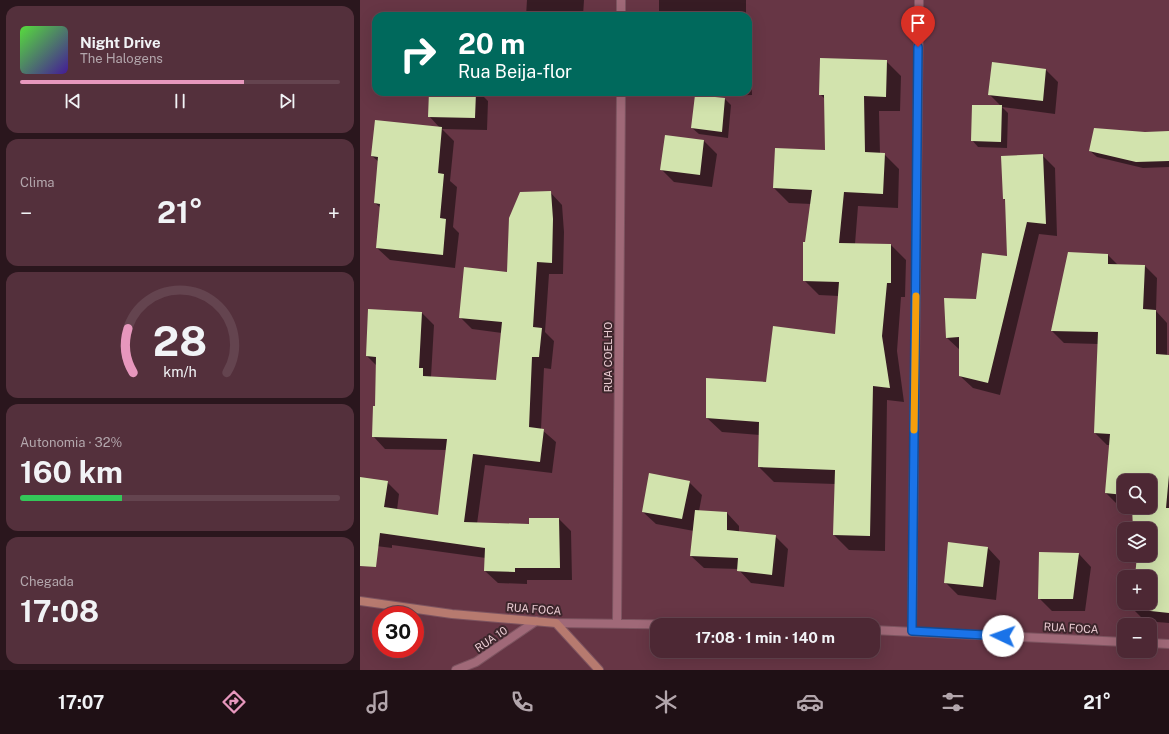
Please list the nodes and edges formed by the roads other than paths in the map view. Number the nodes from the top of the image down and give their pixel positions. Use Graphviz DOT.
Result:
graph roads {
  1 [pos="622,0"];
  2 [pos="919,0"];
  3 [pos="621,12"];
  4 [pos="621,96"];
  5 [pos="360,601"];
  6 [pos="536,621"];
  7 [pos="617,622"];
  8 [pos="556,623"];
  9 [pos="650,623"];
  10 [pos="880,630"];
  11 [pos="912,631"];
  12 [pos="1117,642"];
  13 [pos="1157,643"];
  14 [pos="1169,644"];
  15 [pos="456,670"];
  16 [pos="600,670"];
  1 -- 3 [label="street"];
  2 -- 11 [label="street"];
  4 -- 7 [label="street, RUA COELHO"];
  5 -- 6 [label="street, RUA FOCA"];
  6 -- 8 [label="street, RUA FOCA"];
  6 -- 15 [label="street, RUA 10"];
  7 -- 8 [label="street, RUA FOCA"];
  7 -- 9 [label="street, RUA FOCA"];
  8 -- 16 [label="street"];
  10 -- 11 [label="street, RUA FOCA"];
  11 -- 12 [label="street, RUA FOCA"];
  13 -- 14 [label="street"];
}
